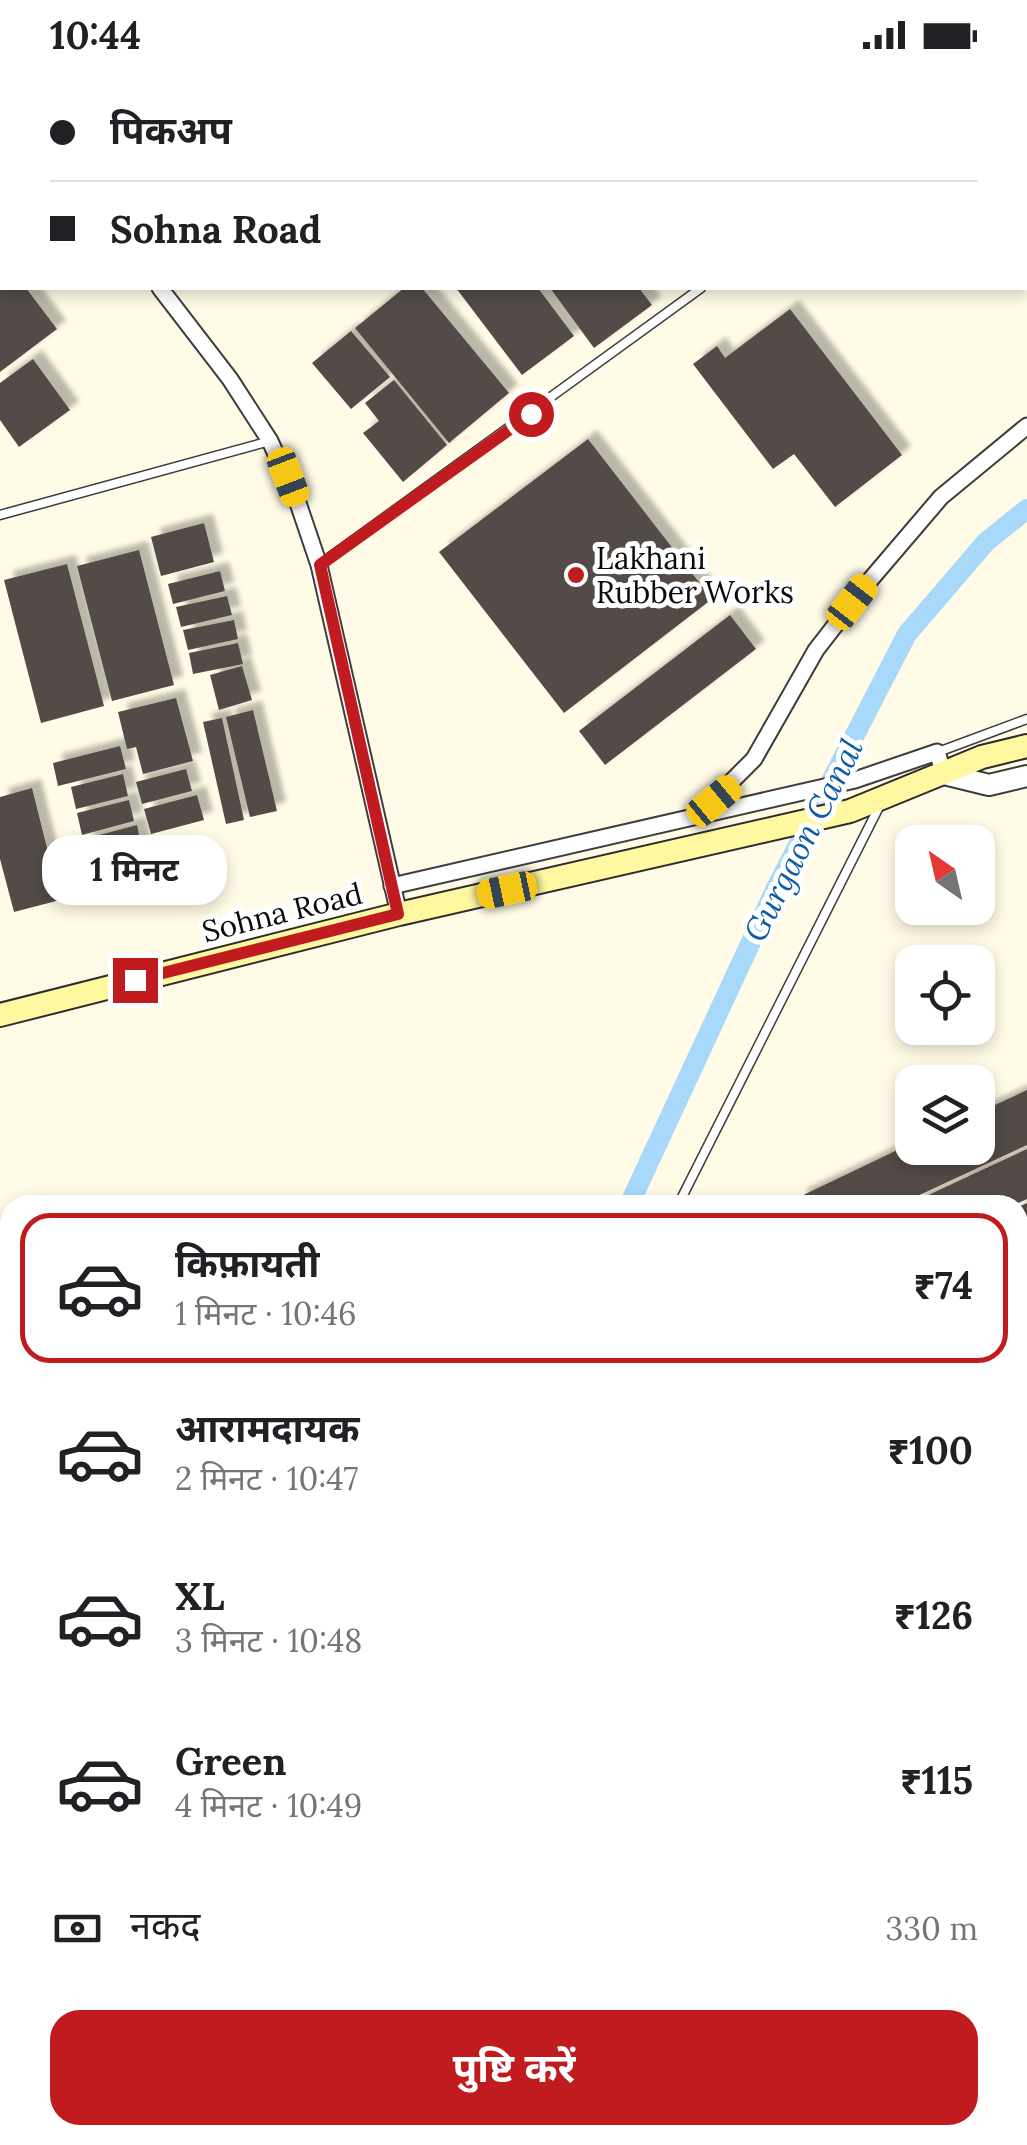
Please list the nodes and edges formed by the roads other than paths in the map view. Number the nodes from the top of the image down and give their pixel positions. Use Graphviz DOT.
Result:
graph roads {
  1 [pos="162,290"];
  2 [pos="699,290"];
  3 [pos="1027,426"];
  4 [pos="270,441"];
  5 [pos="0,515"];
  6 [pos="320,565"];
  7 [pos="1027,718"];
  8 [pos="1027,746"];
  9 [pos="940,763"];
  10 [pos="1027,776"];
  11 [pos="884,798"];
  12 [pos="696,817"];
  13 [pos="392,886"];
  14 [pos="398,914"];
  15 [pos="0,1015"];
  16 [pos="683,1195"];
  1 -- 4 [label="street"];
  2 -- 6 [label="lane"];
  3 -- 12 [label="street"];
  4 -- 5 [label="lane"];
  4 -- 6 [label="street"];
  6 -- 13 [label="street"];
  7 -- 9 [label="lane"];
  8 -- 9 [label="main road, Sohna Road"];
  9 -- 10 [label="street"];
  9 -- 11 [label="main road, Sohna Road"];
  9 -- 12 [label="street"];
  11 -- 14 [label="main road, Sohna Road"];
  11 -- 16 [label="lane"];
  12 -- 13 [label="street"];
  13 -- 14 [label="street"];
  14 -- 15 [label="main road, Sohna Road"];
}
